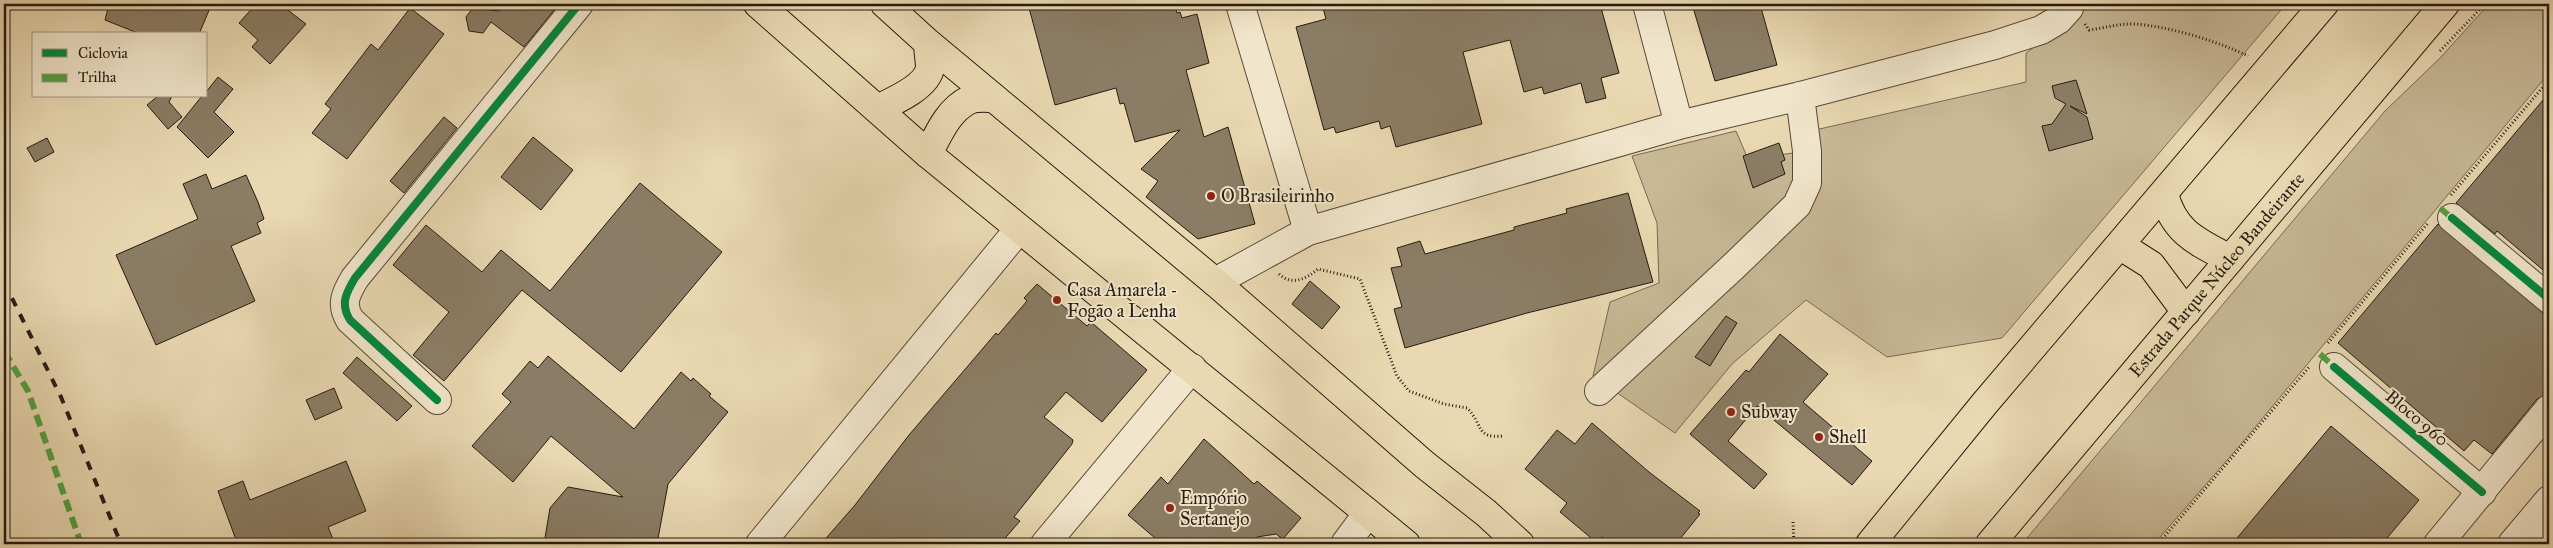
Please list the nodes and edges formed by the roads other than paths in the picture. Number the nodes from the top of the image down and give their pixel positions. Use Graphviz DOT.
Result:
graph roads {
  1 [pos="579,4"];
  2 [pos="758,4"];
  3 [pos="885,4"];
  4 [pos="1240,4"];
  5 [pos="1647,4"];
  6 [pos="2324,4"];
  7 [pos="2445,4"];
  8 [pos="2069,6"];
  9 [pos="928,43"];
  10 [pos="1800,96"];
  11 [pos="993,98"];
  12 [pos="877,109"];
  13 [pos="1679,125"];
  14 [pos="928,154"];
  15 [pos="2164,194"];
  16 [pos="2444,211"];
  17 [pos="1019,229"];
  18 [pos="1308,231"];
  19 [pos="2120,246"];
  20 [pos="2230,259"];
  21 [pos="1215,282"];
  22 [pos="2549,299"];
  23 [pos="2186,312"];
  24 [pos="2324,358"];
  25 [pos="1192,368"];
  26 [pos="1599,390"];
  27 [pos="437,400"];
  28 [pos="2549,409"];
  29 [pos="2482,492"];
  30 [pos="2549,500"];
  31 [pos="1368,513"];
  32 [pos="2520,534"];
  33 [pos="2549,543"];
  34 [pos="760,544"];
  35 [pos="1045,544"];
  36 [pos="1345,544"];
  37 [pos="1406,544"];
  38 [pos="1520,544"];
  39 [pos="1870,544"];
  40 [pos="1990,544"];
  41 [pos="2438,544"];
  1 -- 27 [label="street"];
  2 -- 12 [label="main road"];
  3 -- 9 [label="main road"];
  4 -- 18 [label="street"];
  5 -- 13 [label="street"];
  6 -- 15 [label="main road"];
  7 -- 20 [label="main road, Estrada Parque Núcleo Bandeirante"];
  8 -- 10 [label="street"];
  9 -- 11 [label="main road"];
  9 -- 12 [label="main road"];
  10 -- 13 [label="street"];
  10 -- 26 [label="street"];
  11 -- 14 [label="main road"];
  11 -- 21 [label="main road"];
  12 -- 14 [label="main road"];
  13 -- 18 [label="street"];
  14 -- 17 [label="main road"];
  15 -- 19 [label="main road"];
  15 -- 20 [label="main road"];
  16 -- 22 [label="street"];
  17 -- 25 [label="main road"];
  17 -- 34 [label="street"];
  18 -- 21 [label="street"];
  19 -- 23 [label="main road"];
  19 -- 39 [label="main road"];
  20 -- 23 [label="main road, Estrada Parque Núcleo Bandeirante"];
  21 -- 38 [label="main road"];
  23 -- 40 [label="main road, Estrada Parque Núcleo Bandeirante"];
  24 -- 29 [label="street, Bloco 960"];
  25 -- 31 [label="main road"];
  25 -- 35 [label="street"];
  28 -- 29 [label="street"];
  29 -- 41 [label="street"];
  30 -- 32 [label="street"];
  31 -- 36 [label="street"];
  31 -- 37 [label="main road"];
  32 -- 33 [label="street"];
}
